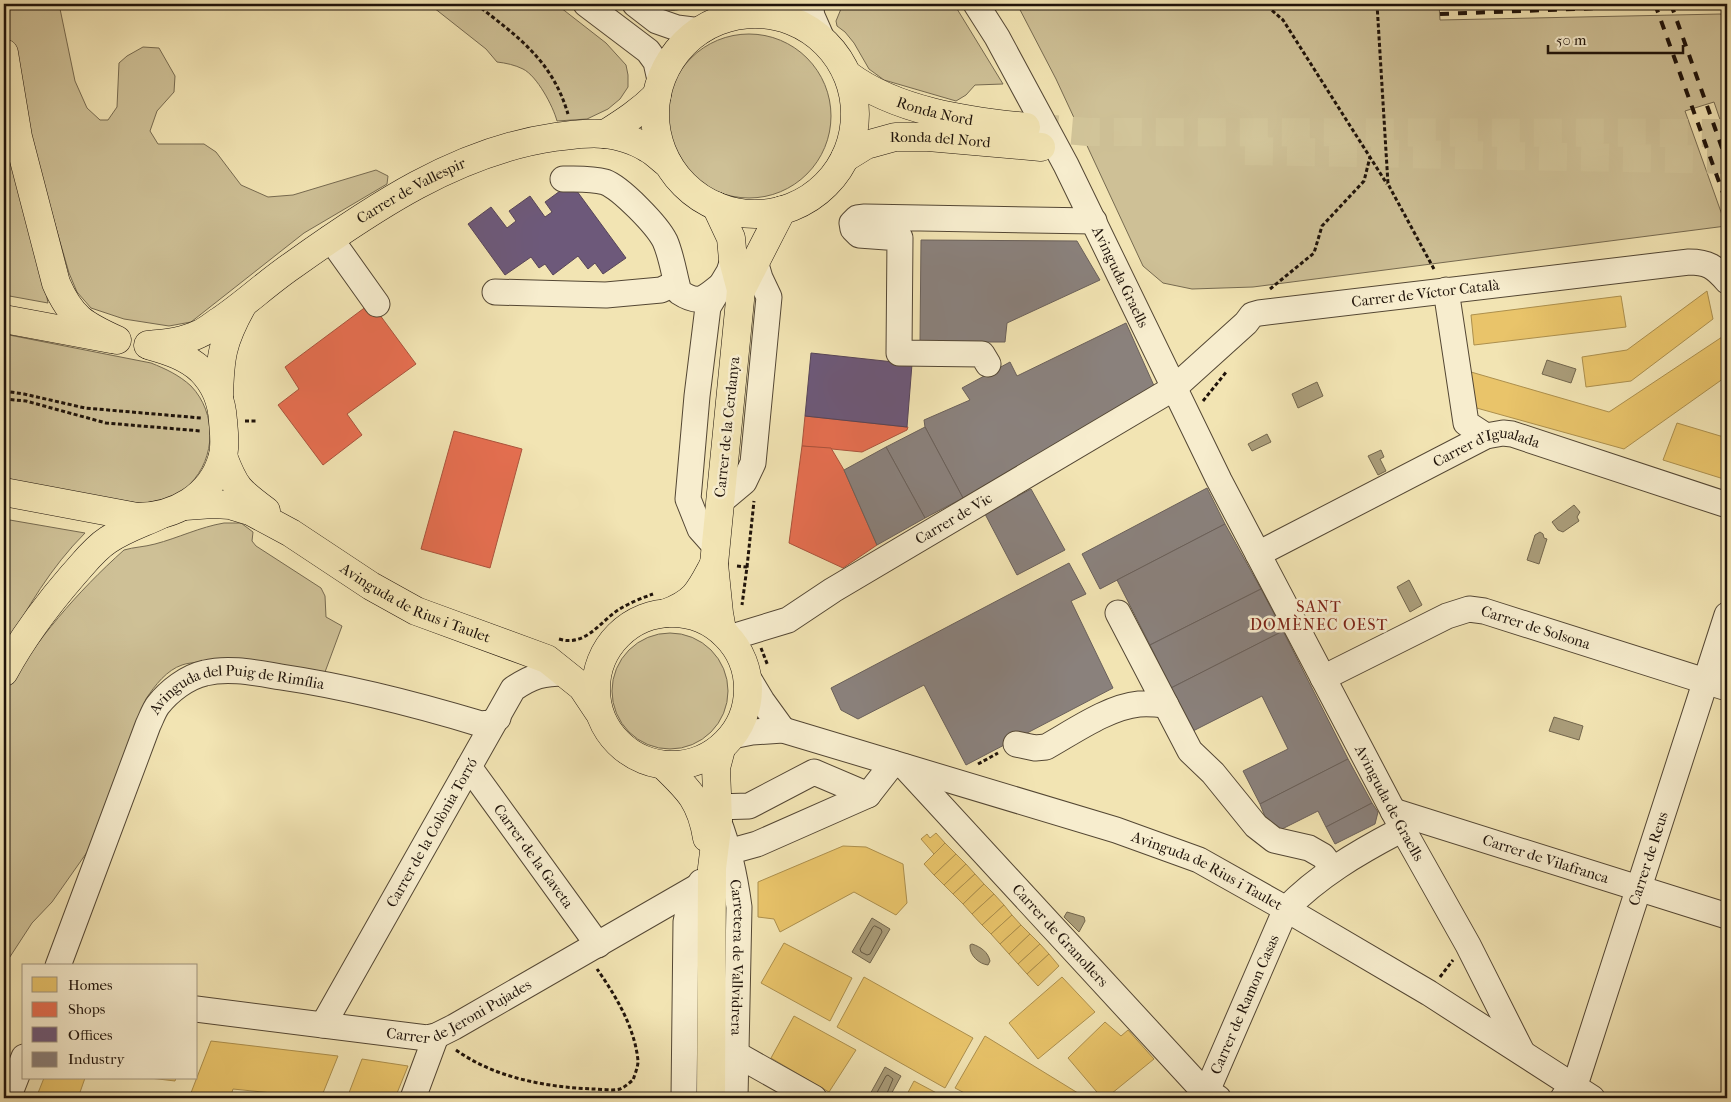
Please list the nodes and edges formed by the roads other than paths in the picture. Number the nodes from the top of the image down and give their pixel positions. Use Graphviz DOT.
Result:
graph roads {
  1 [pos="586,4"];
  2 [pos="635,4"];
  3 [pos="810,4"];
  4 [pos="976,4"];
  5 [pos="762,9"];
  6 [pos="701,31"];
  7 [pos="823,41"];
  8 [pos="4,53"];
  9 [pos="848,75"];
  10 [pos="658,87"];
  11 [pos="605,134"];
  12 [pos="1035,137"];
  13 [pos="845,158"];
  14 [pos="668,164"];
  15 [pos="563,179"];
  16 [pos="716,206"];
  17 [pos="782,210"];
  18 [pos="1094,221"];
  19 [pos="330,238"];
  20 [pos="744,261"];
  21 [pos="1727,281"];
  22 [pos="676,283"];
  23 [pos="731,288"];
  24 [pos="1446,290"];
  25 [pos="495,292"];
  26 [pos="377,304"];
  27 [pos="242,305"];
  28 [pos="4,318"];
  29 [pos="117,340"];
  30 [pos="148,345"];
  31 [pos="988,364"];
  32 [pos="1174,388"];
  33 [pos="222,426"];
  34 [pos="1486,436"];
  35 [pos="4,492"];
  36 [pos="720,502"];
  37 [pos="1727,505"];
  38 [pos="172,511"];
  39 [pos="292,533"];
  40 [pos="1258,554"];
  41 [pos="715,555"];
  42 [pos="662,602"];
  43 [pos="1118,613"];
  44 [pos="1727,615"];
  45 [pos="727,636"];
  46 [pos="615,638"];
  47 [pos="557,657"];
  48 [pos="4,672"];
  49 [pos="747,676"];
  50 [pos="1323,678"];
  51 [pos="1717,685"];
  52 [pos="1166,705"];
  53 [pos="598,711"];
  54 [pos="498,718"];
  55 [pos="784,730"];
  56 [pos="727,742"];
  57 [pos="822,742"];
  58 [pos="1016,744"];
  59 [pos="663,765"];
  60 [pos="899,765"];
  61 [pos="468,767"];
  62 [pos="814,772"];
  63 [pos="868,794"];
  64 [pos="748,806"];
  65 [pos="717,813"];
  66 [pos="1398,819"];
  67 [pos="757,844"];
  68 [pos="712,869"];
  69 [pos="1333,869"];
  70 [pos="1639,888"];
  71 [pos="1286,909"];
  72 [pos="1727,916"];
  73 [pos="591,949"];
  74 [pos="59,964"];
  75 [pos="198,1009"];
  76 [pos="323,1025"];
  77 [pos="436,1036"];
  78 [pos="1522,1052"];
  79 [pos="736,1054"];
  80 [pos="22,1062"];
  81 [pos="1576,1094"];
  82 [pos="1210,1096"];
  83 [pos="8,1098"];
  84 [pos="412,1098"];
  85 [pos="684,1098"];
  86 [pos="711,1098"];
  87 [pos="735,1098"];
  88 [pos="814,1098"];
  1 -- 10 [label="street"];
  2 -- 6 [label="street"];
  3 -- 7 [label="street"];
  4 -- 18 [label="street, Avinguda Graells"];
  5 -- 6 [label="main road"];
  5 -- 7 [label="main road"];
  6 -- 10 [label="main road"];
  7 -- 9 [label="main road"];
  8 -- 29 [label="main road"];
  9 -- 12 [label="main road, Ronda Nord"];
  9 -- 13 [label="main road"];
  10 -- 11 [label="main road"];
  10 -- 14 [label="main road"];
  11 -- 14 [label="main road, Carrer de Vallespir"];
  11 -- 19 [label="main road, Carrer de Vallespir"];
  12 -- 13 [label="main road, Ronda del Nord"];
  13 -- 17 [label="main road"];
  14 -- 16 [label="main road"];
  15 -- 22 [label="street"];
  16 -- 17 [label="main road"];
  16 -- 20 [label="main road, Carrer de la Cerdanya"];
  17 -- 20 [label="main road"];
  18 -- 31 [label="street"];
  18 -- 32 [label="street, Avinguda Graells"];
  19 -- 26 [label="street"];
  19 -- 27 [label="main road, Carrer de Vallespir"];
  20 -- 23 [label="main road, Carrer de la Cerdanya"];
  20 -- 36 [label="street"];
  21 -- 24 [label="street, Carrer de Víctor Català"];
  22 -- 23 [label="street"];
  22 -- 25 [label="street"];
  23 -- 36 [label="main road, Carrer de la Cerdanya"];
  23 -- 41 [label="street"];
  24 -- 32 [label="street, Carrer de Víctor Català"];
  24 -- 34 [label="street"];
  27 -- 30 [label="main road, Carrer de Vallespir"];
  27 -- 33 [label="main road, Carrer de Vallespir"];
  28 -- 29 [label="main road"];
  29 -- 30 [label="main road"];
  30 -- 33 [label="main road, Avinguda de Rius i Taulet"];
  32 -- 40 [label="street, Avinguda Graells"];
  32 -- 45 [label="street, Carrer de Vic"];
  33 -- 38 [label="main road"];
  33 -- 39 [label="main road, Avinguda de Rius i Taulet"];
  34 -- 37 [label="street, Carrer d'Igualada"];
  34 -- 40 [label="street, Carrer d'Igualada"];
  35 -- 38 [label="main road, Avinguda de Rius i Taulet"];
  36 -- 41 [label="main road, Carrer de la Cerdanya"];
  38 -- 39 [label="main road, Avinguda de Rius i Taulet"];
  38 -- 48 [label="main road"];
  39 -- 47 [label="main road, Avinguda de Rius i Taulet"];
  40 -- 50 [label="street, Avinguda de Graells"];
  41 -- 42 [label="main road, Carrer de la Cerdanya"];
  41 -- 45 [label="main road, Carrer de la Cerdanya"];
  42 -- 45 [label="main road"];
  42 -- 46 [label="main road"];
  43 -- 52 [label="street"];
  44 -- 51 [label="street, Carrer de Reus"];
  45 -- 49 [label="main road"];
  46 -- 47 [label="main road, Avinguda de Rius i Taulet"];
  46 -- 53 [label="main road"];
  47 -- 53 [label="main road, Avinguda de Rius i Taulet"];
  47 -- 54 [label="street, Carrer de la Colònia Torró"];
  49 -- 55 [label="street"];
  49 -- 56 [label="main road"];
  50 -- 51 [label="street, Carrer de Solsona"];
  50 -- 66 [label="street, Avinguda de Graells"];
  51 -- 70 [label="street, Carrer de Reus"];
  52 -- 58 [label="street"];
  52 -- 69 [label="street"];
  53 -- 59 [label="main road"];
  54 -- 61 [label="street, Carrer de la Colònia Torró"];
  54 -- 74 [label="street, Avinguda del Puig de Rimília"];
  55 -- 56 [label="street, Avinguda de Rius i Taulet"];
  55 -- 57 [label="street, Avinguda de Rius i Taulet"];
  56 -- 59 [label="main road"];
  56 -- 65 [label="main road, Carretera de Vallvidrera"];
  57 -- 60 [label="street, Avinguda de Rius i Taulet"];
  57 -- 62 [label="street"];
  59 -- 68 [label="main road, Carretera de Vallvidrera"];
  60 -- 63 [label="street"];
  60 -- 71 [label="street, Avinguda de Rius i Taulet"];
  60 -- 82 [label="street, Carrer de Granollers"];
  61 -- 73 [label="street, Carrer de la Gaveta"];
  61 -- 76 [label="street, Carrer de la Colònia Torró"];
  62 -- 63 [label="street"];
  62 -- 64 [label="street"];
  63 -- 67 [label="street, Carrer de Jeroni Pujades"];
  64 -- 65 [label="street"];
  64 -- 67 [label="street"];
  65 -- 68 [label="main road, Carretera de Vallvidrera"];
  66 -- 69 [label="street"];
  66 -- 70 [label="street, Carrer de Vilafranca"];
  66 -- 78 [label="street, Avinguda de Graells"];
  67 -- 68 [label="street, Carrer de Jeroni Pujades"];
  68 -- 73 [label="street, Carrer de Jeroni Pujades"];
  68 -- 79 [label="street, Carretera de Vallvidrera"];
  68 -- 85 [label="street, Carretera de Vallvidrera"];
  68 -- 86 [label="main road, Carretera de Vallvidrera"];
  69 -- 71 [label="street"];
  70 -- 72 [label="street, Carrer de Vilafranca"];
  70 -- 81 [label="street, Carrer de Reus"];
  71 -- 78 [label="street, Avinguda de Rius i Taulet"];
  71 -- 82 [label="street, Carrer de Ramon Casas"];
  73 -- 77 [label="street, Carrer de Jeroni Pujades"];
  75 -- 76 [label="street, Carrer de Jeroni Pujades"];
  76 -- 77 [label="street, Carrer de Jeroni Pujades"];
  77 -- 84 [label="street"];
  78 -- 81 [label="street, Avinguda de Rius i Taulet"];
  79 -- 87 [label="street, Carretera de Vallvidrera"];
  79 -- 88 [label="street"];
  80 -- 83 [label="street"];
}
